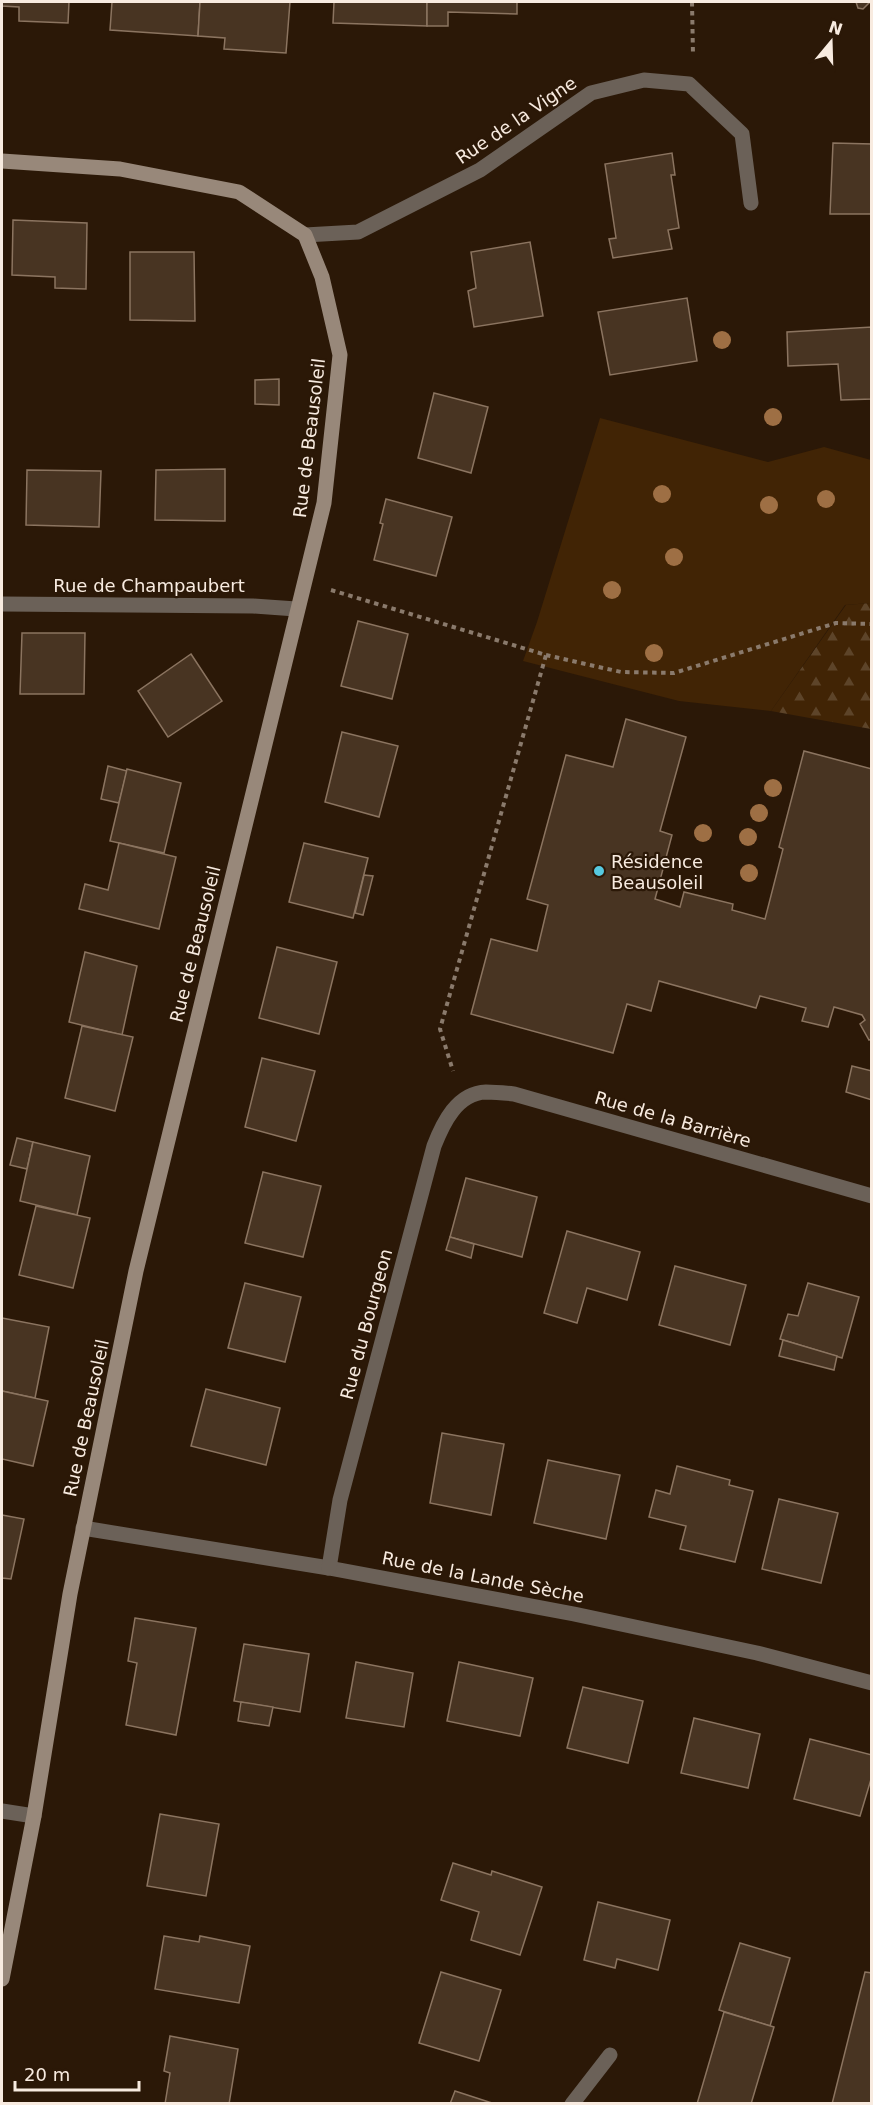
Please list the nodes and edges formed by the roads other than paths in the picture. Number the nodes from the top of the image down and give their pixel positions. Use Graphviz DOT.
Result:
graph roads {
  1 [pos="2,161"];
  2 [pos="751,203"];
  3 [pos="305,235"];
  4 [pos="2,604"];
  5 [pos="296,609"];
  6 [pos="463,1100"];
  7 [pos="872,1196"];
  8 [pos="83,1528"];
  9 [pos="329,1568"];
  10 [pos="872,1683"];
  11 [pos="2,1811"];
  12 [pos="34,1816"];
  13 [pos="2,1979"];
  14 [pos="610,2055"];
  15 [pos="572,2103"];
  1 -- 3 [label="street"];
  2 -- 3 [label="street, Rue de la Vigne"];
  3 -- 5 [label="street, Rue de Beausoleil"];
  4 -- 5 [label="street, Rue de Champaubert"];
  5 -- 8 [label="street, Rue de Beausoleil"];
  6 -- 7 [label="street, Rue de la Barrière"];
  6 -- 9 [label="street, Rue du Bourgeon"];
  8 -- 9 [label="street, Rue de la Lande Sèche"];
  8 -- 12 [label="street, Rue de Beausoleil"];
  9 -- 10 [label="street, Rue de la Lande Sèche"];
  11 -- 12 [label="street"];
  12 -- 13 [label="street, Rue de Beausoleil"];
  14 -- 15 [label="street"];
}
